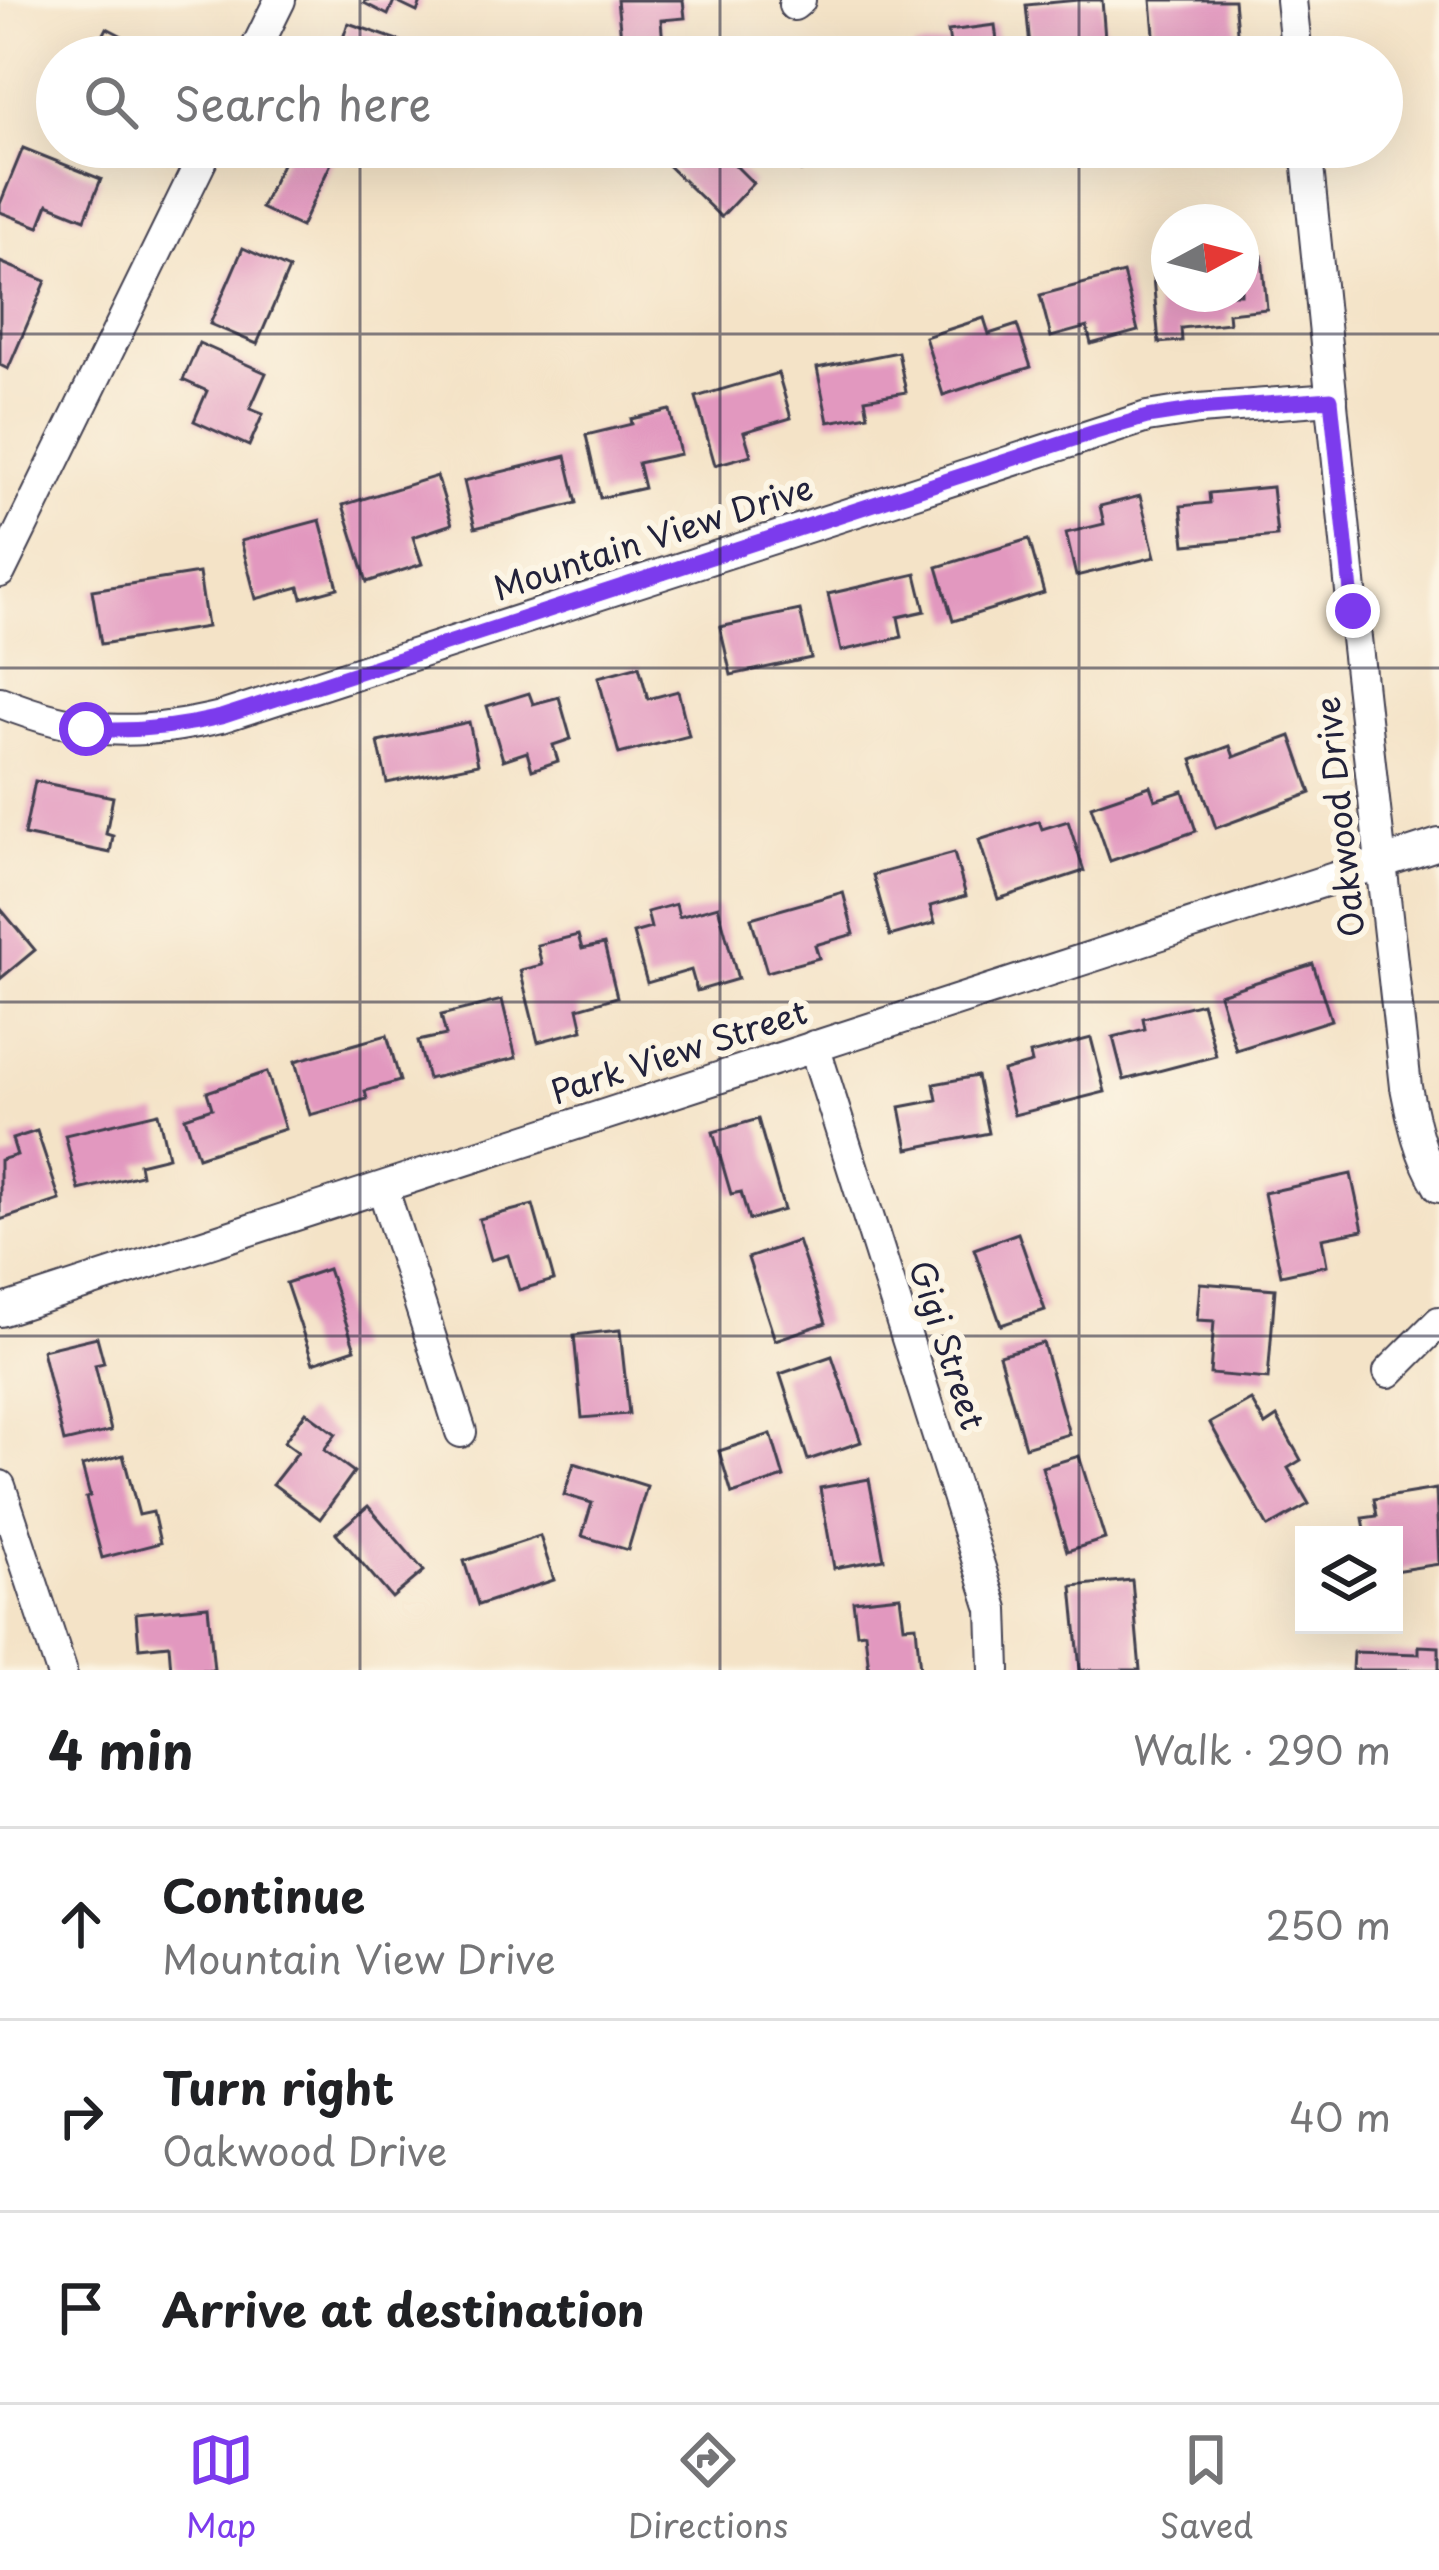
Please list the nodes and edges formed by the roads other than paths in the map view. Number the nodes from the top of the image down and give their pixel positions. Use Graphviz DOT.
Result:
graph roads {
  1 [pos="280,0"];
  2 [pos="1291,0"];
  3 [pos="262,36"];
  4 [pos="1295,36"];
  5 [pos="198,168"];
  6 [pos="1308,168"];
  7 [pos="1331,399"];
  8 [pos="0,572"];
  9 [pos="0,702"];
  10 [pos="1439,844"];
  11 [pos="1382,862"];
  12 [pos="814,1046"];
  13 [pos="1439,1187"];
  14 [pos="383,1189"];
  15 [pos="0,1311"];
  16 [pos="1439,1322"];
  17 [pos="1389,1372"];
  18 [pos="461,1432"];
  19 [pos="0,1486"];
  20 [pos="61,1670"];
  21 [pos="995,1670"];
  1 -- 3 [label="street"];
  2 -- 4 [label="street"];
  5 -- 8 [label="street"];
  6 -- 7 [label="street, Oakwood Drive"];
  7 -- 9 [label="street, Mountain View Drive"];
  7 -- 11 [label="street, Oakwood Drive"];
  10 -- 11 [label="street, Park View Street"];
  11 -- 12 [label="street, Park View Street"];
  11 -- 13 [label="street, Oakwood Drive"];
  12 -- 14 [label="street, Park View Street"];
  12 -- 21 [label="street, Gigi Street"];
  14 -- 15 [label="street, Park View Street"];
  14 -- 18 [label="street"];
  16 -- 17 [label="street"];
  19 -- 20 [label="street"];
}
